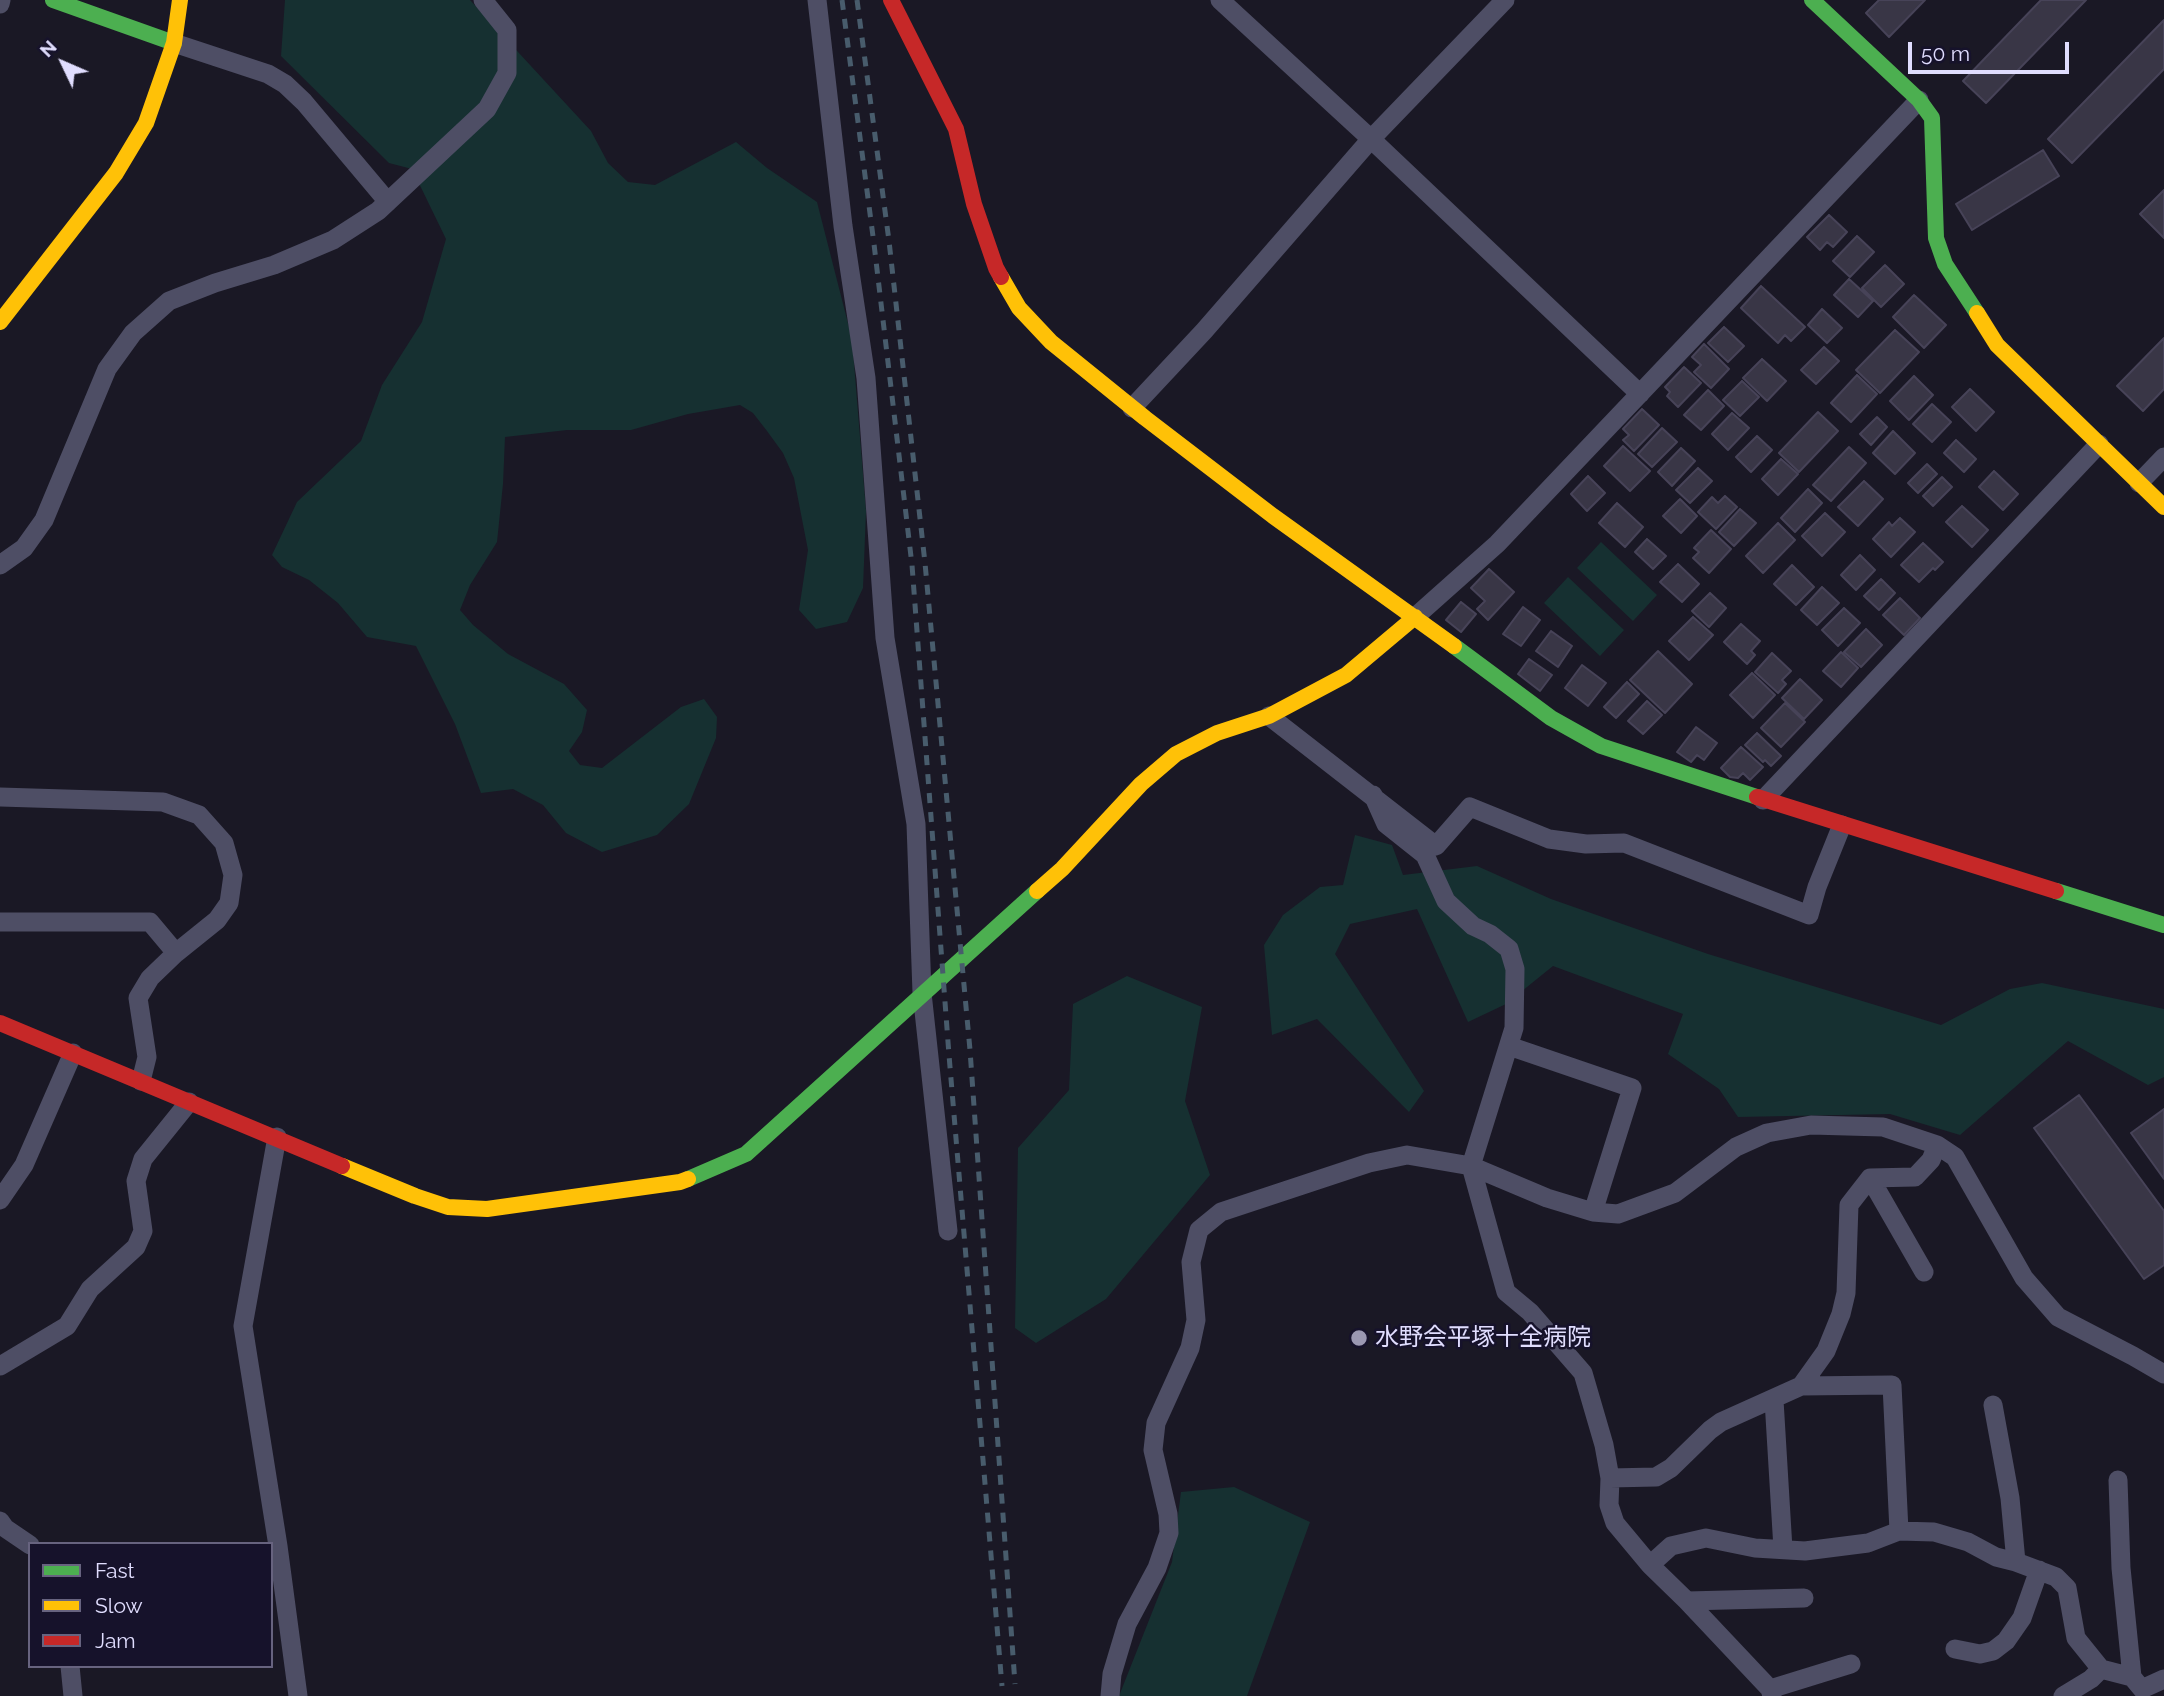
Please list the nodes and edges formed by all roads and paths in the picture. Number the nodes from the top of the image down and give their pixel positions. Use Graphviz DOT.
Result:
graph roads {
  1 [pos="53,0"];
  2 [pos="180,0"];
  3 [pos="483,0"];
  4 [pos="817,0"];
  5 [pos="891,0"];
  6 [pos="1220,0"];
  7 [pos="1505,0"];
  8 [pos="1812,0"];
  9 [pos="174,43"];
  10 [pos="1919,100"];
  11 [pos="1371,139"];
  12 [pos="388,202"];
  13 [pos="0,322"];
  14 [pos="1640,394"];
  15 [pos="1132,408"];
  16 [pos="2099,444"];
  17 [pos="2164,457"];
  18 [pos="2139,483"];
  19 [pos="2164,507"];
  20 [pos="2,562"];
  21 [pos="1415,617"];
  22 [pos="1269,716"];
  23 [pos="1373,796"];
  24 [pos="0,797"];
  25 [pos="1763,800"];
  26 [pos="1842,825"];
  27 [pos="2161,920"];
  28 [pos="0,922"];
  29 [pos="176,953"];
  30 [pos="922,993"];
  31 [pos="0,1023"];
  32 [pos="1509,1046"];
  33 [pos="73,1053"];
  34 [pos="141,1081"];
  35 [pos="189,1102"];
  36 [pos="278,1137"];
  37 [pos="1937,1145"];
  38 [pos="1471,1166"];
  39 [pos="1870,1178"];
  40 [pos="0,1200"];
  41 [pos="1593,1212"];
  42 [pos="947,1231"];
  43 [pos="1924,1272"];
  44 [pos="0,1366"];
  45 [pos="2164,1374"];
  46 [pos="1801,1387"];
  47 [pos="1774,1399"];
  48 [pos="1993,1405"];
  49 [pos="1610,1478"];
  50 [pos="2118,1480"];
  51 [pos="0,1521"];
  52 [pos="1899,1531"];
  53 [pos="28,1544"];
  54 [pos="1783,1549"];
  55 [pos="2016,1562"];
  56 [pos="1650,1564"];
  57 [pos="2039,1570"];
  58 [pos="1804,1598"];
  59 [pos="1687,1601"];
  60 [pos="1955,1649"];
  61 [pos="1851,1664"];
  62 [pos="70,1668"];
  63 [pos="2101,1669"];
  64 [pos="2164,1679"];
  65 [pos="2140,1687"];
  66 [pos="1771,1693"];
  67 [pos="74,1696"];
  68 [pos="298,1696"];
  69 [pos="1110,1696"];
  70 [pos="2063,1696"];
  1 -- 9 [label="street"];
  2 -- 9 [label="street"];
  3 -- 12 [label="street"];
  4 -- 30 [label="street"];
  5 -- 15 [label="street"];
  6 -- 11 [label="street"];
  7 -- 11 [label="street"];
  8 -- 10 [label="street"];
  9 -- 12 [label="street"];
  9 -- 13 [label="street"];
  10 -- 14 [label="street"];
  10 -- 16 [label="street"];
  11 -- 14 [label="street"];
  11 -- 15 [label="street"];
  12 -- 20 [label="street"];
  14 -- 21 [label="street"];
  15 -- 21 [label="street"];
  16 -- 18 [label="street"];
  16 -- 25 [label="street"];
  17 -- 18 [label="street"];
  18 -- 19 [label="street"];
  21 -- 22 [label="street"];
  21 -- 25 [label="street"];
  22 -- 23 [label="street"];
  22 -- 30 [label="street"];
  23 -- 26 [label="street"];
  23 -- 32 [label="street"];
  24 -- 29 [label="street"];
  25 -- 26 [label="street"];
  26 -- 27 [label="street"];
  28 -- 29 [label="street"];
  29 -- 34 [label="street"];
  30 -- 36 [label="street"];
  30 -- 42 [label="street"];
  31 -- 33 [label="street"];
  32 -- 38 [label="street"];
  32 -- 41 [label="street"];
  33 -- 34 [label="street"];
  33 -- 40 [label="street"];
  34 -- 35 [label="street"];
  35 -- 36 [label="street"];
  35 -- 44 [label="street"];
  36 -- 68 [label="street"];
  37 -- 39 [label="street"];
  37 -- 41 [label="street"];
  37 -- 45 [label="street"];
  38 -- 41 [label="street"];
  38 -- 49 [label="street"];
  38 -- 69 [label="street"];
  39 -- 43 [label="street"];
  39 -- 46 [label="street"];
  46 -- 47 [label="street"];
  46 -- 52 [label="street"];
  47 -- 49 [label="street"];
  47 -- 54 [label="street"];
  48 -- 55 [label="street"];
  49 -- 56 [label="street"];
  50 -- 65 [label="street"];
  51 -- 53 [label="street"];
  52 -- 54 [label="street"];
  52 -- 55 [label="street"];
  54 -- 56 [label="street"];
  55 -- 57 [label="street"];
  56 -- 59 [label="street"];
  57 -- 60 [label="street"];
  57 -- 63 [label="street"];
  58 -- 59 [label="street"];
  59 -- 66 [label="street"];
  61 -- 66 [label="street"];
  62 -- 67 [label="street"];
  63 -- 65 [label="street"];
  63 -- 70 [label="street"];
  64 -- 65 [label="street"];
}
